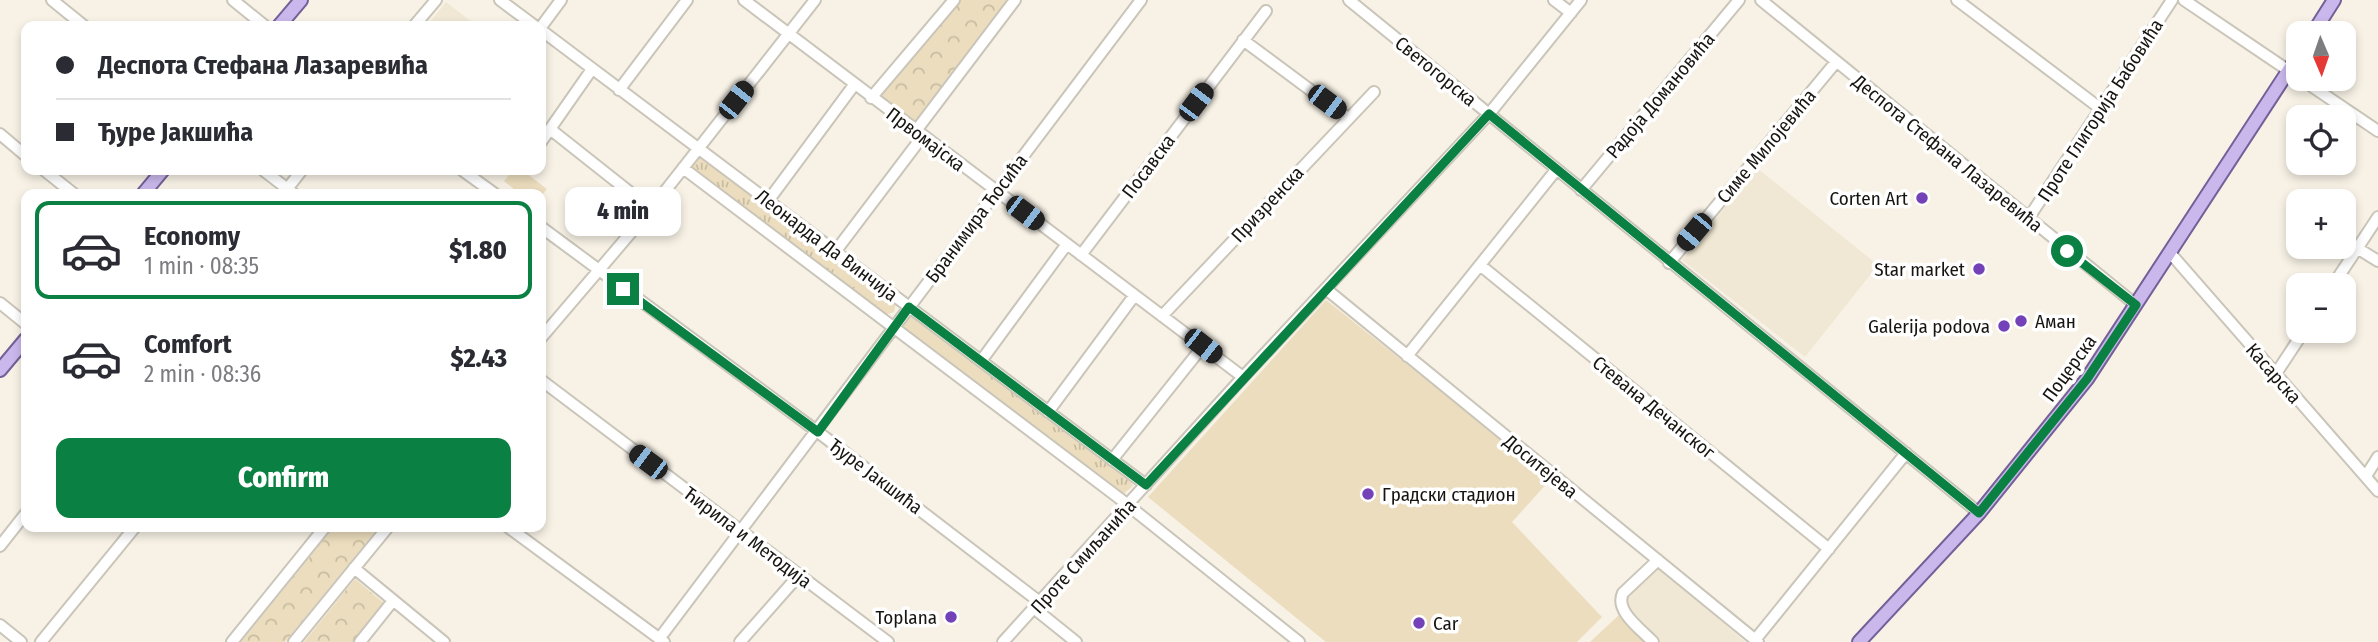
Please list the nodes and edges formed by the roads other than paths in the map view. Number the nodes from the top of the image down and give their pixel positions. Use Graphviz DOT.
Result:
graph roads {
  1 [pos="52,0"];
  2 [pos="233,0"];
  3 [pos="301,0"];
  4 [pos="436,0"];
  5 [pos="500,0"];
  6 [pos="561,0"];
  7 [pos="687,0"];
  8 [pos="744,0"];
  9 [pos="815,0"];
  10 [pos="954,0"];
  11 [pos="1015,0"];
  12 [pos="1141,0"];
  13 [pos="1349,0"];
  14 [pos="1554,0"];
  15 [pos="1581,0"];
  16 [pos="1739,0"];
  17 [pos="1761,0"];
  18 [pos="1957,0"];
  19 [pos="2172,0"];
  20 [pos="2184,0"];
  21 [pos="2334,0"];
  22 [pos="1266,11"];
  23 [pos="1571,13"];
  24 [pos="78,21"];
  25 [pos="259,21"];
  26 [pos="283,21"];
  27 [pos="418,21"];
  28 [pos="528,21"];
  29 [pos="2320,21"];
  30 [pos="546,22"];
  31 [pos="546,33"];
  32 [pos="788,33"];
  33 [pos="1243,40"];
  34 [pos="1836,62"];
  35 [pos="2286,68"];
  36 [pos="592,69"];
  37 [pos="854,85"];
  38 [pos="620,89"];
  39 [pos="2286,89"];
  40 [pos="2319,91"];
  41 [pos="1374,92"];
  42 [pos="871,98"];
  43 [pos="2101,109"];
  44 [pos="1489,114"];
  45 [pos="1348,118"];
  46 [pos="550,130"];
  47 [pos="2378,131"];
  48 [pos="0,134"];
  49 [pos="919,134"];
  50 [pos="546,135"];
  51 [pos="699,148"];
  52 [pos="21,152"];
  53 [pos="683,167"];
  54 [pos="1556,170"];
  55 [pos="50,175"];
  56 [pos="159,175"];
  57 [pos="268,175"];
  58 [pos="470,175"];
  59 [pos="68,189"];
  60 [pos="147,189"];
  61 [pos="284,189"];
  62 [pos="488,189"];
  63 [pos="1581,190"];
  64 [pos="996,191"];
  65 [pos="768,201"];
  66 [pos="651,209"];
  67 [pos="2378,217"];
  68 [pos="2028,219"];
  69 [pos="546,231"];
  70 [pos="1067,244"];
  71 [pos="2357,248"];
  72 [pos="835,252"];
  73 [pos="1081,254"];
  74 [pos="2171,254"];
  75 [pos="2378,261"];
  76 [pos="1669,262"];
  77 [pos="1480,265"];
  78 [pos="599,270"];
  79 [pos="2341,273"];
  80 [pos="1326,289"];
  81 [pos="1134,296"];
  82 [pos="0,303"];
  83 [pos="2136,305"];
  84 [pos="909,307"];
  85 [pos="1162,316"];
  86 [pos="21,320"];
  87 [pos="894,328"];
  88 [pos="546,332"];
  89 [pos="2296,343"];
  90 [pos="21,345"];
  91 [pos="1203,346"];
  92 [pos="1406,356"];
  93 [pos="981,361"];
  94 [pos="0,370"];
  95 [pos="2275,375"];
  96 [pos="1242,377"];
  97 [pos="546,384"];
  98 [pos="1048,412"];
  99 [pos="818,432"];
  100 [pos="1906,453"];
  101 [pos="2378,457"];
  102 [pos="1112,460"];
  103 [pos="2366,477"];
  104 [pos="1146,485"];
  105 [pos="2378,491"];
  106 [pos="1128,506"];
  107 [pos="1979,513"];
  108 [pos="21,519"];
  109 [pos="741,531"];
  110 [pos="131,532"];
  111 [pos="321,532"];
  112 [pos="384,532"];
  113 [pos="515,532"];
  114 [pos="0,546"];
  115 [pos="1829,549"];
  116 [pos="1658,560"];
  117 [pos="354,568"];
  118 [pos="799,575"];
  119 [pos="392,602"];
  120 [pos="1038,606"];
  121 [pos="0,625"];
  122 [pos="662,640"];
  123 [pos="1756,641"];
  124 [pos="21,642"];
  125 [pos="41,642"];
  126 [pos="232,642"];
  127 [pos="294,642"];
  128 [pos="360,642"];
  129 [pos="444,642"];
  130 [pos="740,642"];
  131 [pos="888,642"];
  132 [pos="1003,642"];
  133 [pos="1076,642"];
  134 [pos="1299,642"];
  135 [pos="1653,642"];
  136 [pos="1859,642"];
  1 -- 24 [label="street"];
  2 -- 25 [label="street"];
  3 -- 26 [label="main road"];
  4 -- 27 [label="street"];
  5 -- 28 [label="street"];
  6 -- 30 [label="street"];
  7 -- 38 [label="street"];
  8 -- 32 [label="street, Првомајска"];
  9 -- 32 [label="street"];
  10 -- 42 [label="street"];
  11 -- 49 [label="street"];
  12 -- 64 [label="street, Бранимира Ћосића"];
  13 -- 44 [label="street, Светогорска"];
  14 -- 23 [label="street"];
  15 -- 23 [label="street, Проте Смиљанића"];
  16 -- 63 [label="street, Радоја Домановића"];
  17 -- 34 [label="street, Деспота Стефана Лазаревића"];
  18 -- 43 [label="street"];
  19 -- 43 [label="street, Проте Глигорија Бабовића"];
  20 -- 35 [label="street"];
  21 -- 29 [label="main road"];
  22 -- 33 [label="street, Посавска"];
  23 -- 44 [label="street, Проте Смиљанића"];
  31 -- 36 [label="street, Леонарда Да Винчија"];
  32 -- 37 [label="street, Првомајска"];
  32 -- 51 [label="street"];
  33 -- 45 [label="street"];
  33 -- 73 [label="street, Посавска"];
  34 -- 68 [label="street, Деспота Стефана Лазаревића"];
  34 -- 76 [label="street, Симе Милојевића"];
  36 -- 38 [label="street, Леонарда Да Винчија"];
  36 -- 46 [label="street"];
  37 -- 42 [label="street, Првомајска"];
  37 -- 65 [label="street"];
  38 -- 51 [label="street, Леонарда Да Винчија"];
  39 -- 74 [label="main road, Поцерска"];
  40 -- 47 [label="street"];
  41 -- 45 [label="street, Призренска"];
  42 -- 49 [label="street, Првомајска"];
  43 -- 68 [label="street, Проте Глигорија Бабовића"];
  44 -- 54 [label="street, Светогорска"];
  44 -- 80 [label="street, Проте Смиљанића"];
  45 -- 85 [label="street, Призренска"];
  46 -- 50 [label="street"];
  46 -- 66 [label="street"];
  48 -- 52 [label="street"];
  49 -- 64 [label="street, Првомајска"];
  49 -- 72 [label="street"];
  51 -- 53 [label="street"];
  51 -- 65 [label="street, Леонарда Да Винчија"];
  53 -- 66 [label="street"];
  53 -- 87 [label="street, Леонарда Да Винчија"];
  54 -- 63 [label="street, Светогорска"];
  54 -- 77 [label="street"];
  55 -- 59 [label="street"];
  56 -- 60 [label="main road"];
  57 -- 61 [label="street"];
  58 -- 62 [label="street"];
  63 -- 76 [label="street, Светогорска"];
  64 -- 70 [label="street, Првомајска"];
  64 -- 84 [label="street, Бранимира Ћосића"];
  65 -- 72 [label="street, Леонарда Да Винчија"];
  66 -- 78 [label="street"];
  67 -- 71 [label="street"];
  68 -- 83 [label="street, Деспота Стефана Лазаревића"];
  69 -- 78 [label="street, Ђуре Јакшића"];
  70 -- 73 [label="street, Првомајска"];
  70 -- 93 [label="street"];
  71 -- 75 [label="street"];
  71 -- 79 [label="street"];
  72 -- 84 [label="street, Леонарда Да Винчија"];
  73 -- 81 [label="street, Првомајска"];
  74 -- 83 [label="main road, Поцерска"];
  74 -- 95 [label="street, Касарска"];
  76 -- 100 [label="street, Светогорска"];
  77 -- 92 [label="street"];
  77 -- 115 [label="street, Стевана Дечанског"];
  78 -- 88 [label="street"];
  78 -- 99 [label="street, Ђуре Јакшића"];
  80 -- 92 [label="street, Доситејева"];
  80 -- 96 [label="street, Проте Смиљанића"];
  81 -- 85 [label="street, Првомајска"];
  81 -- 98 [label="street"];
  82 -- 86 [label="street"];
  83 -- 107 [label="main road, Поцерска"];
  84 -- 87 [label="street, Бранимира Ћосића"];
  84 -- 93 [label="street, Леонарда Да Винчија"];
  85 -- 91 [label="street, Првомајска"];
  87 -- 99 [label="street, Бранимира Ћосића"];
  87 -- 106 [label="street, Леонарда Да Винчија"];
  89 -- 95 [label="street"];
  90 -- 94 [label="main road"];
  91 -- 96 [label="street, Првомајска"];
  91 -- 102 [label="street"];
  92 -- 116 [label="street, Доситејева"];
  93 -- 98 [label="street, Леонарда Да Винчија"];
  95 -- 103 [label="street, Касарска"];
  96 -- 104 [label="street, Проте Смиљанића"];
  97 -- 109 [label="street, Ћирила и Методија"];
  98 -- 102 [label="street, Леонарда Да Винчија"];
  99 -- 109 [label="street, Бранимира Ћосића"];
  99 -- 120 [label="street, Ђуре Јакшића"];
  100 -- 107 [label="street, Светогорска"];
  100 -- 115 [label="street"];
  101 -- 103 [label="street"];
  102 -- 104 [label="street, Леонарда Да Винчија"];
  103 -- 105 [label="street, Касарска"];
  104 -- 106 [label="street, Проте Смиљанића"];
  106 -- 120 [label="street, Проте Смиљанића"];
  106 -- 134 [label="street, Леонарда Да Винчија"];
  107 -- 136 [label="main road, Поцерска"];
  108 -- 114 [label="street"];
  109 -- 118 [label="street, Ћирила и Методија"];
  109 -- 122 [label="street, Бранимира Ћосића"];
  110 -- 125 [label="street"];
  111 -- 126 [label="street"];
  112 -- 117 [label="street"];
  113 -- 122 [label="street"];
  115 -- 123 [label="street"];
  116 -- 123 [label="street, Доситејева"];
  116 -- 135 [label="street"];
  117 -- 119 [label="street"];
  117 -- 127 [label="street"];
  118 -- 130 [label="street"];
  118 -- 131 [label="street, Ћирила и Методија"];
  119 -- 128 [label="street"];
  119 -- 129 [label="street"];
  120 -- 132 [label="street, Проте Смиљанића"];
  120 -- 133 [label="street, Ђуре Јакшића"];
  121 -- 124 [label="street"];
}
